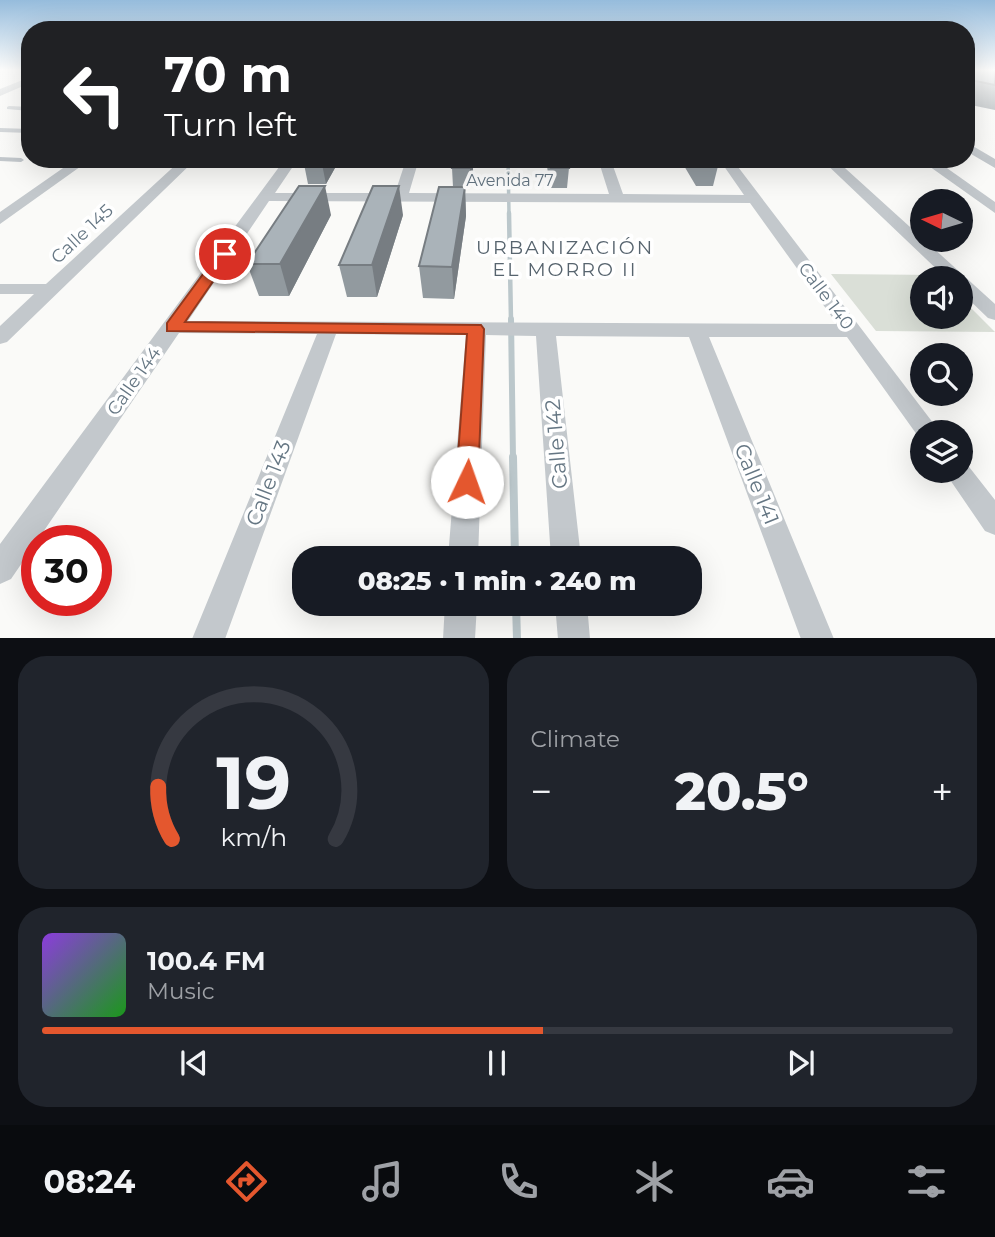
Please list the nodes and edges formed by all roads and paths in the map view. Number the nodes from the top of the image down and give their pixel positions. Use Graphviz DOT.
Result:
graph roads {
  1 [pos="9,108"];
  2 [pos="21,109"];
  3 [pos="0,130"];
  4 [pos="21,131"];
  5 [pos="975,143"];
  6 [pos="975,152"];
  7 [pos="995,155"];
  8 [pos="0,159"];
  9 [pos="21,160"];
  10 [pos="995,164"];
  11 [pos="72,168"];
  12 [pos="180,168"];
  13 [pos="286,168"];
  14 [pos="410,168"];
  15 [pos="606,168"];
  16 [pos="732,168"];
  17 [pos="837,168"];
  18 [pos="938,168"];
  19 [pos="266,197"];
  20 [pos="401,197"];
  21 [pos="617,198"];
  22 [pos="755,199"];
  23 [pos="995,209"];
  24 [pos="0,219"];
  25 [pos="943,266"];
  26 [pos="0,289"];
  27 [pos="51,289"];
  28 [pos="973,289"];
  29 [pos="973,294"];
  30 [pos="995,294"];
  31 [pos="995,314"];
  32 [pos="173,327"];
  33 [pos="329,328"];
  34 [pos="485,329"];
  35 [pos="545,329"];
  36 [pos="696,330"];
  37 [pos="852,331"];
  38 [pos="0,337"];
  39 [pos="919,420"];
  40 [pos="966,483"];
  41 [pos="995,523"];
  42 [pos="464,546"];
  43 [pos="565,546"];
  44 [pos="0,569"];
  45 [pos="460,616"];
  46 [pos="572,616"];
  47 [pos="208,638"];
  48 [pos="459,638"];
  49 [pos="574,638"];
  50 [pos="818,638"];
  1 -- 2 [label="lane"];
  3 -- 4 [label="lane"];
  5 -- 7 [label="street"];
  6 -- 10 [label="street"];
  8 -- 9 [label="lane"];
  11 -- 24 [label="street"];
  12 -- 27 [label="street, Calle 145"];
  13 -- 19 [label="street, Calle 144"];
  14 -- 20 [label="street"];
  15 -- 21 [label="street"];
  16 -- 22 [label="street, Calle 140"];
  17 -- 25 [label="street"];
  18 -- 23 [label="street"];
  19 -- 20 [label="street, Avenida 77"];
  19 -- 32 [label="street, Calle 144"];
  20 -- 21 [label="street, Avenida 77"];
  21 -- 22 [label="street, Avenida 77"];
  22 -- 37 [label="street, Calle 140"];
  26 -- 27 [label="street"];
  27 -- 38 [label="street, Calle 145"];
  28 -- 30 [label="street"];
  29 -- 31 [label="street"];
  32 -- 33 [label="street"];
  32 -- 44 [label="street, Calle 144"];
  33 -- 34 [label="street"];
  33 -- 47 [label="street, Calle 143"];
  34 -- 35 [label="street"];
  34 -- 42 [label="street"];
  35 -- 36 [label="street"];
  35 -- 43 [label="street, Calle 142"];
  36 -- 37 [label="street"];
  36 -- 50 [label="street, Calle 141"];
  37 -- 39 [label="street, Calle 140"];
  40 -- 41 [label="street"];
  45 -- 48 [label="street"];
  46 -- 49 [label="street"];
}
